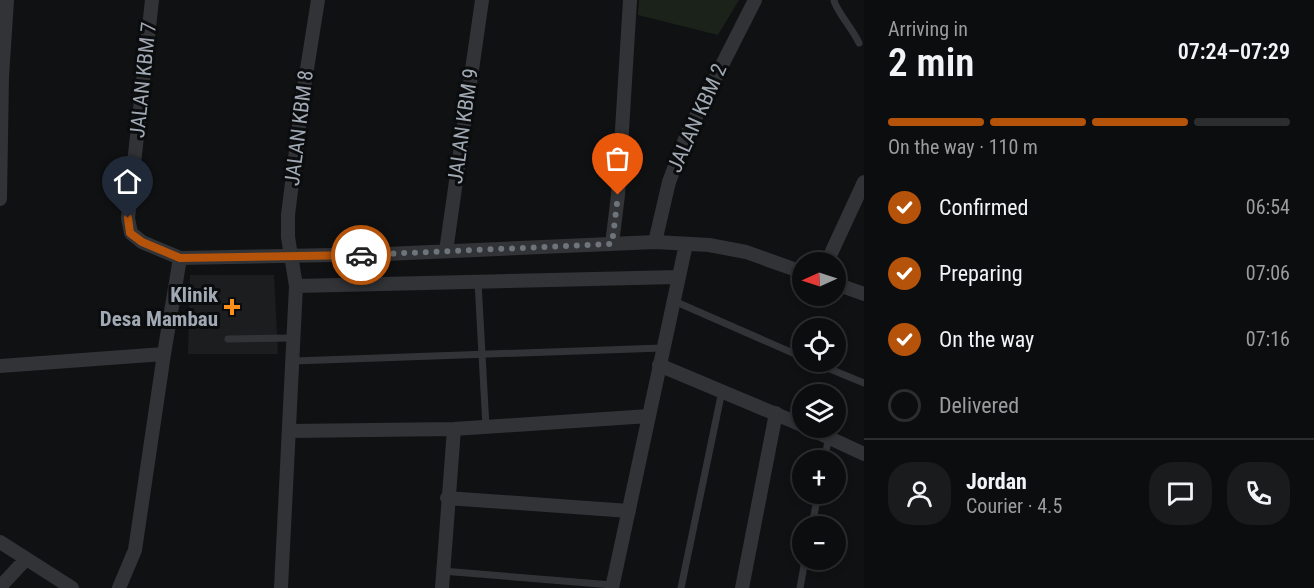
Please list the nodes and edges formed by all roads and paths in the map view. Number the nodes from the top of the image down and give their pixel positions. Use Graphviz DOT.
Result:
graph roads {
  1 [pos="7,0"];
  2 [pos="152,0"];
  3 [pos="318,0"];
  4 [pos="482,0"];
  5 [pos="630,0"];
  6 [pos="755,0"];
  7 [pos="834,0"];
  8 [pos="859,43"];
  9 [pos="1,77"];
  10 [pos="864,182"];
  11 [pos="0,199"];
  12 [pos="655,242"];
  13 [pos="612,244"];
  14 [pos="686,244"];
  15 [pos="446,251"];
  16 [pos="832,252"];
  17 [pos="290,256"];
  18 [pos="180,258"];
  19 [pos="792,268"];
  20 [pos="678,277"];
  21 [pos="478,282"];
  22 [pos="296,286"];
  23 [pos="846,288"];
  24 [pos="864,294"];
  25 [pos="674,301"];
  26 [pos="294,338"];
  27 [pos="228,339"];
  28 [pos="662,348"];
  29 [pos="792,353"];
  30 [pos="164,354"];
  31 [pos="482,355"];
  32 [pos="294,361"];
  33 [pos="659,365"];
  34 [pos="0,366"];
  35 [pos="837,372"];
  36 [pos="864,383"];
  37 [pos="722,391"];
  38 [pos="776,413"];
  39 [pos="649,416"];
  40 [pos="792,420"];
  41 [pos="486,427"];
  42 [pos="454,429"];
  43 [pos="290,431"];
  44 [pos="831,438"];
  45 [pos="864,454"];
  46 [pos="447,498"];
  47 [pos="629,511"];
  48 [pos="0,542"];
  49 [pos="26,559"];
  50 [pos="803,570"];
  51 [pos="442,571"];
  52 [pos="612,586"];
  53 [pos="0,587"];
  54 [pos="72,588"];
  55 [pos="119,588"];
  56 [pos="281,588"];
  57 [pos="442,588"];
  58 [pos="681,588"];
  59 [pos="742,588"];
  60 [pos="800,588"];
  1 -- 9 [label="street"];
  2 -- 18 [label="street, JALAN KBM 7"];
  3 -- 17 [label="street, JALAN KBM 8"];
  4 -- 15 [label="street, JALAN KBM 9"];
  5 -- 13 [label="street"];
  6 -- 12 [label="street, JALAN KBM 2"];
  7 -- 8 [label="lane"];
  9 -- 11 [label="street"];
  10 -- 16 [label="street"];
  12 -- 13 [label="street, JALAN KBM 7"];
  12 -- 14 [label="street, JALAN KBM 7"];
  13 -- 15 [label="street, JALAN KBM 7"];
  14 -- 19 [label="street, JALAN KBM 7"];
  14 -- 20 [label="street"];
  15 -- 17 [label="street, JALAN KBM 7"];
  17 -- 18 [label="street, JALAN KBM 7"];
  17 -- 22 [label="street, JALAN KBM 8"];
  18 -- 30 [label="street"];
  20 -- 21 [label="street"];
  20 -- 25 [label="street"];
  21 -- 22 [label="street"];
  21 -- 31 [label="lane"];
  22 -- 26 [label="street, JALAN KBM 8"];
  23 -- 24 [label="street"];
  25 -- 28 [label="street"];
  25 -- 29 [label="lane"];
  26 -- 27 [label="lane"];
  26 -- 32 [label="street, JALAN KBM 8"];
  28 -- 31 [label="lane"];
  28 -- 33 [label="street"];
  30 -- 34 [label="street"];
  30 -- 55 [label="street"];
  31 -- 32 [label="lane"];
  31 -- 41 [label="lane"];
  32 -- 43 [label="street, JALAN KBM 8"];
  33 -- 37 [label="street"];
  33 -- 39 [label="street"];
  35 -- 36 [label="lane"];
  37 -- 38 [label="street"];
  37 -- 58 [label="lane"];
  38 -- 40 [label="street"];
  38 -- 59 [label="street"];
  39 -- 41 [label="street"];
  39 -- 47 [label="street"];
  41 -- 42 [label="street"];
  42 -- 43 [label="street"];
  42 -- 46 [label="street"];
  43 -- 56 [label="street, JALAN KBM 8"];
  44 -- 45 [label="street"];
  46 -- 47 [label="street"];
  46 -- 51 [label="street"];
  47 -- 52 [label="street"];
  48 -- 49 [label="street"];
  49 -- 53 [label="street"];
  49 -- 54 [label="street"];
  50 -- 60 [label="lane"];
  51 -- 52 [label="lane"];
  51 -- 57 [label="street"];
}
